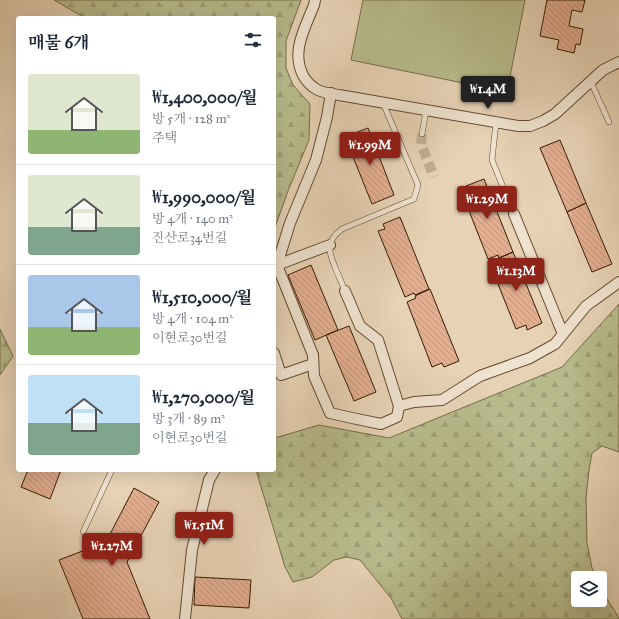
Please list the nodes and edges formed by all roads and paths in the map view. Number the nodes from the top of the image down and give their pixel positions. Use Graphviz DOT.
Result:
graph roads {
  1 [pos="314,0"];
  2 [pos="619,62"];
  3 [pos="591,82"];
  4 [pos="335,94"];
  5 [pos="384,103"];
  6 [pos="426,110"];
  7 [pos="496,122"];
  8 [pos="609,122"];
  9 [pos="422,134"];
  10 [pos="514,214"];
  11 [pos="330,245"];
  12 [pos="277,271"];
  13 [pos="619,282"];
  14 [pos="345,291"];
  15 [pos="563,334"];
  16 [pos="276,359"];
  17 [pos="313,364"];
  18 [pos="400,406"];
  19 [pos="111,472"];
  20 [pos="214,472"];
  21 [pos="82,532"];
  22 [pos="185,619"];
  1 -- 4 [label="street"];
  2 -- 3 [label="street"];
  3 -- 7 [label="street"];
  3 -- 8 [label="lane"];
  4 -- 5 [label="street"];
  4 -- 12 [label="street"];
  5 -- 6 [label="street"];
  5 -- 11 [label="lane"];
  6 -- 7 [label="street"];
  6 -- 9 [label="lane"];
  7 -- 10 [label="lane"];
  10 -- 15 [label="street"];
  11 -- 12 [label="street"];
  11 -- 14 [label="lane"];
  12 -- 17 [label="street"];
  13 -- 15 [label="street"];
  14 -- 18 [label="street"];
  15 -- 18 [label="street"];
  16 -- 17 [label="street"];
  17 -- 18 [label="street"];
  19 -- 21 [label="lane"];
  20 -- 22 [label="street"];
}
